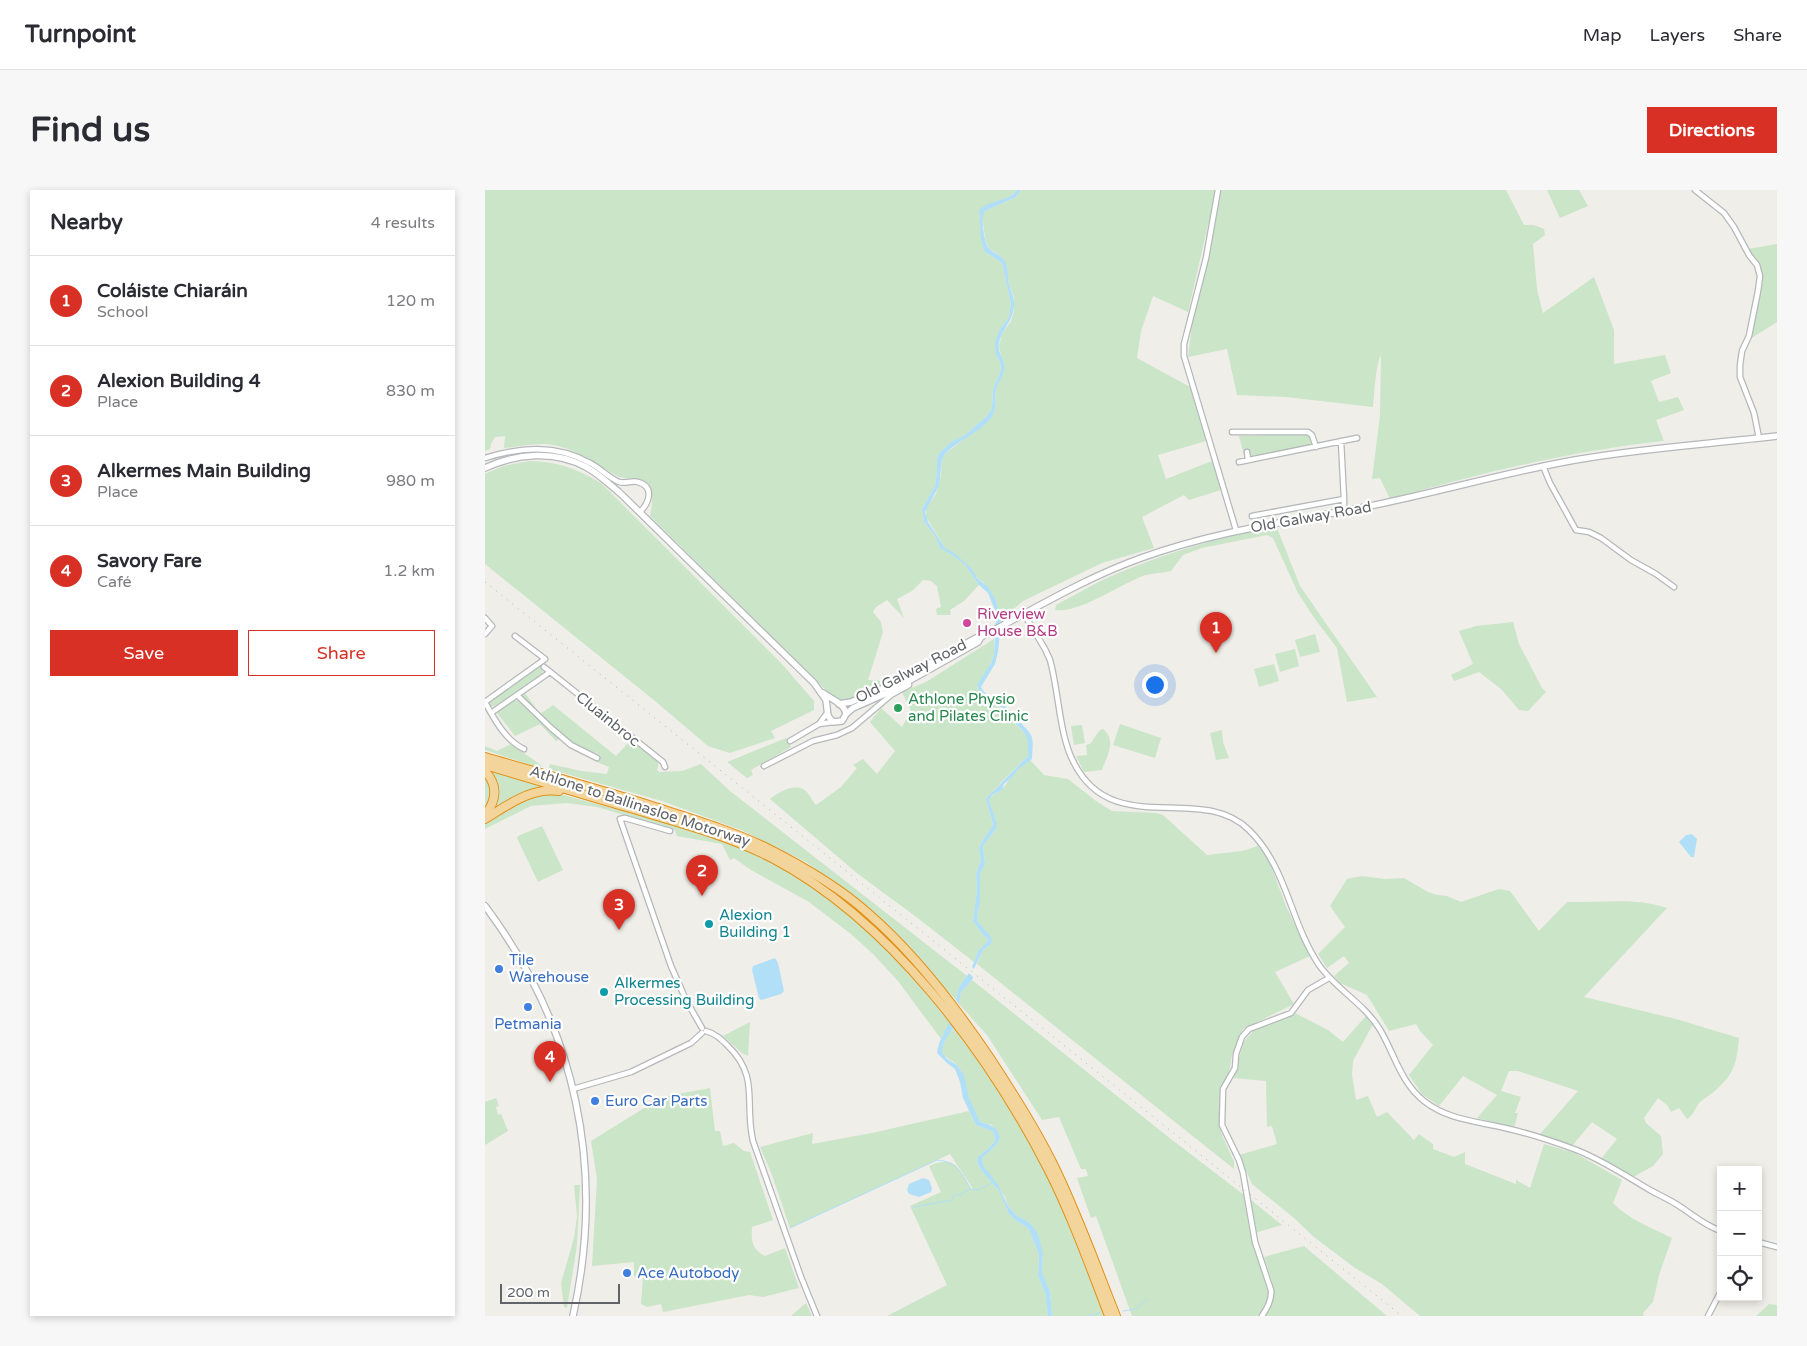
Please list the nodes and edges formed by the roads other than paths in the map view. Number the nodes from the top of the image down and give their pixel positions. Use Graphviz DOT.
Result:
graph roads {
  1 [pos="1218,190"];
  2 [pos="1695,190"];
  3 [pos="1233,432"];
  4 [pos="1777,436"];
  5 [pos="1357,438"];
  6 [pos="1759,438"];
  7 [pos="1341,441"];
  8 [pos="1316,446"];
  9 [pos="1247,452"];
  10 [pos="485,458"];
  11 [pos="1248,460"];
  12 [pos="1239,462"];
  13 [pos="1543,466"];
  14 [pos="485,468"];
  15 [pos="1344,499"];
  16 [pos="1344,511"];
  17 [pos="640,512"];
  18 [pos="1252,516"];
  19 [pos="1236,530"];
  20 [pos="1674,587"];
  21 [pos="1024,614"];
  22 [pos="485,618"];
  23 [pos="485,634"];
  24 [pos="515,636"];
  25 [pos="981,637"];
  26 [pos="545,667"];
  27 [pos="550,672"];
  28 [pos="908,681"];
  29 [pos="822,693"];
  30 [pos="517,695"];
  31 [pos="485,702"];
  32 [pos="838,704"];
  33 [pos="827,711"];
  34 [pos="491,713"];
  35 [pos="846,714"];
  36 [pos="833,722"];
  37 [pos="819,724"];
  38 [pos="799,747"];
  39 [pos="524,749"];
  40 [pos="485,757"];
  41 [pos="597,758"];
  42 [pos="485,765"];
  43 [pos="764,766"];
  44 [pos="665,767"];
  45 [pos="485,771"];
  46 [pos="581,794"];
  47 [pos="485,815"];
  48 [pos="485,819"];
  49 [pos="670,831"];
  50 [pos="485,906"];
  51 [pos="1329,978"];
  52 [pos="703,1031"];
  53 [pos="573,1089"];
  54 [pos="1717,1229"];
  55 [pos="1762,1243"];
  56 [pos="1777,1248"];
  57 [pos="1717,1298"];
  58 [pos="573,1316"];
  59 [pos="817,1316"];
  60 [pos="1109,1316"];
  61 [pos="1116,1316"];
  62 [pos="1262,1316"];
  63 [pos="1708,1316"];
  1 -- 19 [label="street"];
  2 -- 6 [label="street"];
  3 -- 8 [label="street"];
  4 -- 6 [label="main road, Old Galway Road"];
  5 -- 7 [label="street"];
  6 -- 13 [label="main road, Old Galway Road"];
  7 -- 8 [label="street"];
  7 -- 15 [label="street"];
  8 -- 11 [label="street"];
  9 -- 11 [label="street"];
  10 -- 17 [label="street"];
  11 -- 12 [label="street"];
  13 -- 16 [label="main road, Old Galway Road"];
  13 -- 20 [label="street"];
  14 -- 17 [label="main road"];
  15 -- 16 [label="street"];
  15 -- 18 [label="street"];
  16 -- 19 [label="main road, Old Galway Road"];
  17 -- 29 [label="main road"];
  19 -- 21 [label="main road, Old Galway Road"];
  21 -- 25 [label="main road, Old Galway Road"];
  21 -- 51 [label="street"];
  22 -- 23 [label="street"];
  24 -- 31 [label="street"];
  25 -- 28 [label="main road, Old Galway Road"];
  25 -- 32 [label="main road, Old Galway Road"];
  26 -- 27 [label="street, Cluainbroc"];
  27 -- 30 [label="street"];
  27 -- 44 [label="street, Cluainbroc"];
  28 -- 35 [label="main road, Old Galway Road"];
  28 -- 38 [label="street"];
  29 -- 32 [label="main road"];
  29 -- 33 [label="main road"];
  30 -- 34 [label="street"];
  30 -- 41 [label="street"];
  31 -- 34 [label="street"];
  32 -- 33 [label="main road"];
  32 -- 35 [label="main road"];
  33 -- 36 [label="main road"];
  33 -- 37 [label="street"];
  34 -- 39 [label="street"];
  35 -- 36 [label="main road"];
  36 -- 37 [label="street"];
  37 -- 38 [label="street"];
  38 -- 43 [label="street"];
  40 -- 61 [label="highway, Athlone to Ballinasloe Motorway"];
  42 -- 46 [label="highway, Athlone to Ballinasloe Motorway"];
  45 -- 47 [label="highway"];
  46 -- 48 [label="highway"];
  46 -- 60 [label="highway, Athlone to Ballinasloe Motorway"];
  49 -- 52 [label="street"];
  50 -- 53 [label="main road"];
  51 -- 54 [label="street"];
  51 -- 62 [label="street"];
  52 -- 53 [label="street"];
  52 -- 59 [label="street"];
  53 -- 58 [label="main road"];
  55 -- 56 [label="street"];
  57 -- 63 [label="street"];
}
